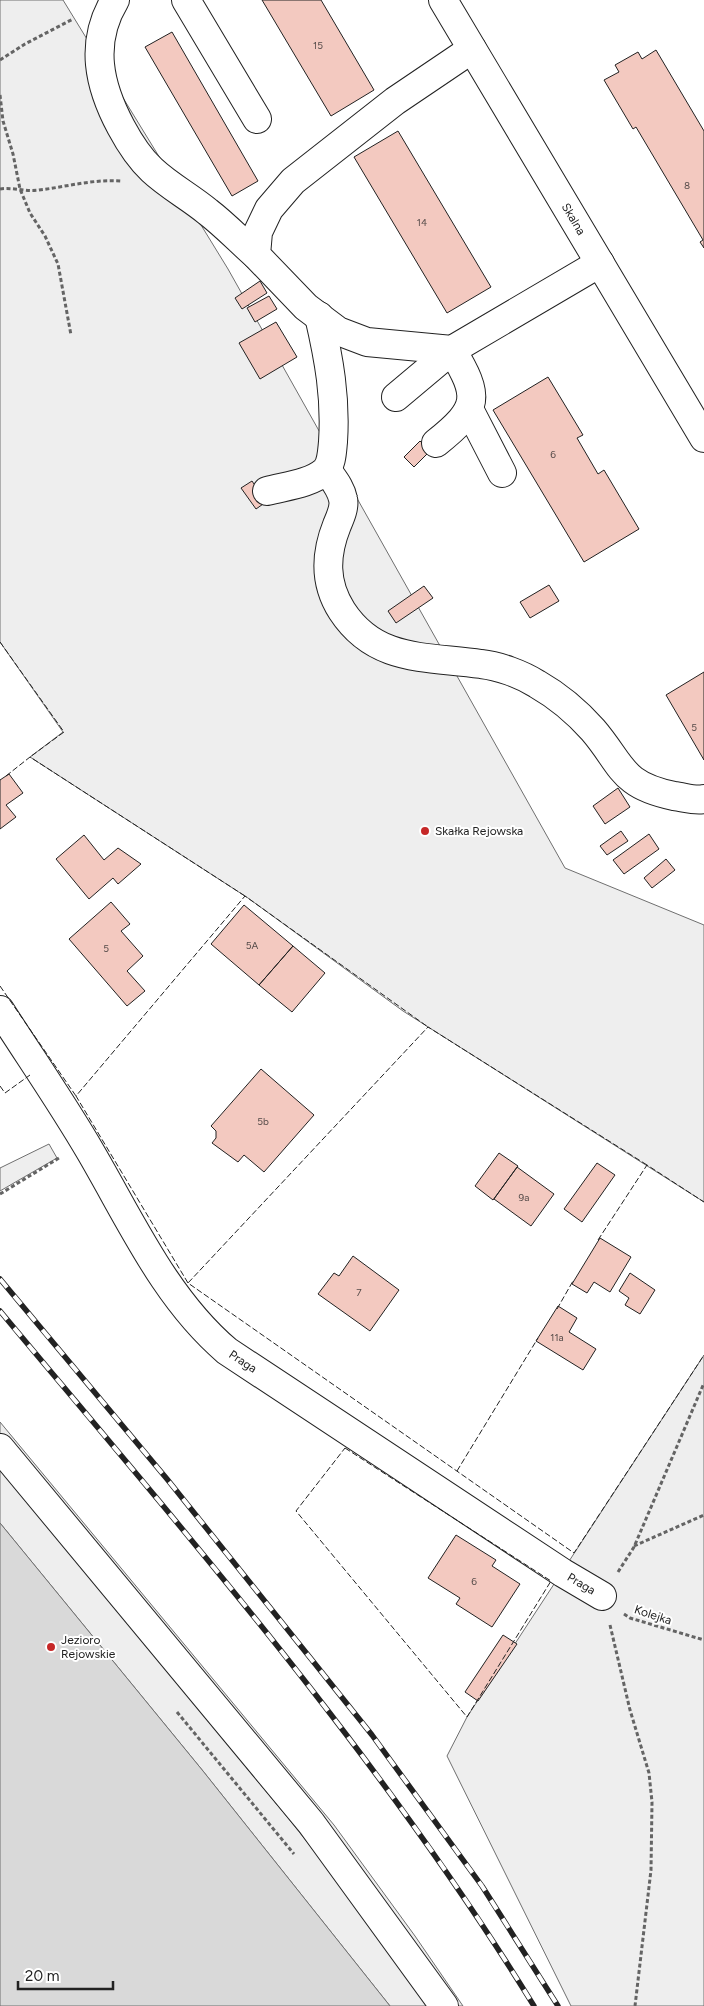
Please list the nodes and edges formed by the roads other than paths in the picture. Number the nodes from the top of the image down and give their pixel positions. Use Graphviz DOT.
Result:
graph roads {
  1 [pos="114,0"];
  2 [pos="186,0"];
  3 [pos="443,0"];
  4 [pos="472,49"];
  5 [pos="258,119"];
  6 [pos="256,254"];
  7 [pos="600,263"];
  8 [pos="319,316"];
  9 [pos="367,342"];
  10 [pos="452,350"];
  11 [pos="332,377"];
  12 [pos="396,397"];
  13 [pos="469,409"];
  14 [pos="704,438"];
  15 [pos="436,442"];
  16 [pos="327,470"];
  17 [pos="502,473"];
  18 [pos="267,491"];
  19 [pos="704,799"];
  20 [pos="0,1010"];
  21 [pos="0,1448"];
  22 [pos="602,1596"];
  23 [pos="444,2006"];
  1 -- 6 [label="street"];
  2 -- 5 [label="street"];
  3 -- 4 [label="street, Skalna"];
  4 -- 6 [label="street"];
  4 -- 7 [label="street, Skalna"];
  6 -- 8 [label="street"];
  7 -- 10 [label="street"];
  7 -- 14 [label="street, Skalna"];
  8 -- 9 [label="street"];
  8 -- 11 [label="street"];
  9 -- 10 [label="street"];
  9 -- 11 [label="street"];
  10 -- 12 [label="street"];
  10 -- 13 [label="street"];
  11 -- 16 [label="street"];
  13 -- 15 [label="street"];
  13 -- 17 [label="street"];
  16 -- 18 [label="street"];
  16 -- 19 [label="street"];
  20 -- 22 [label="street, Praga"];
  21 -- 23 [label="street"];
}
